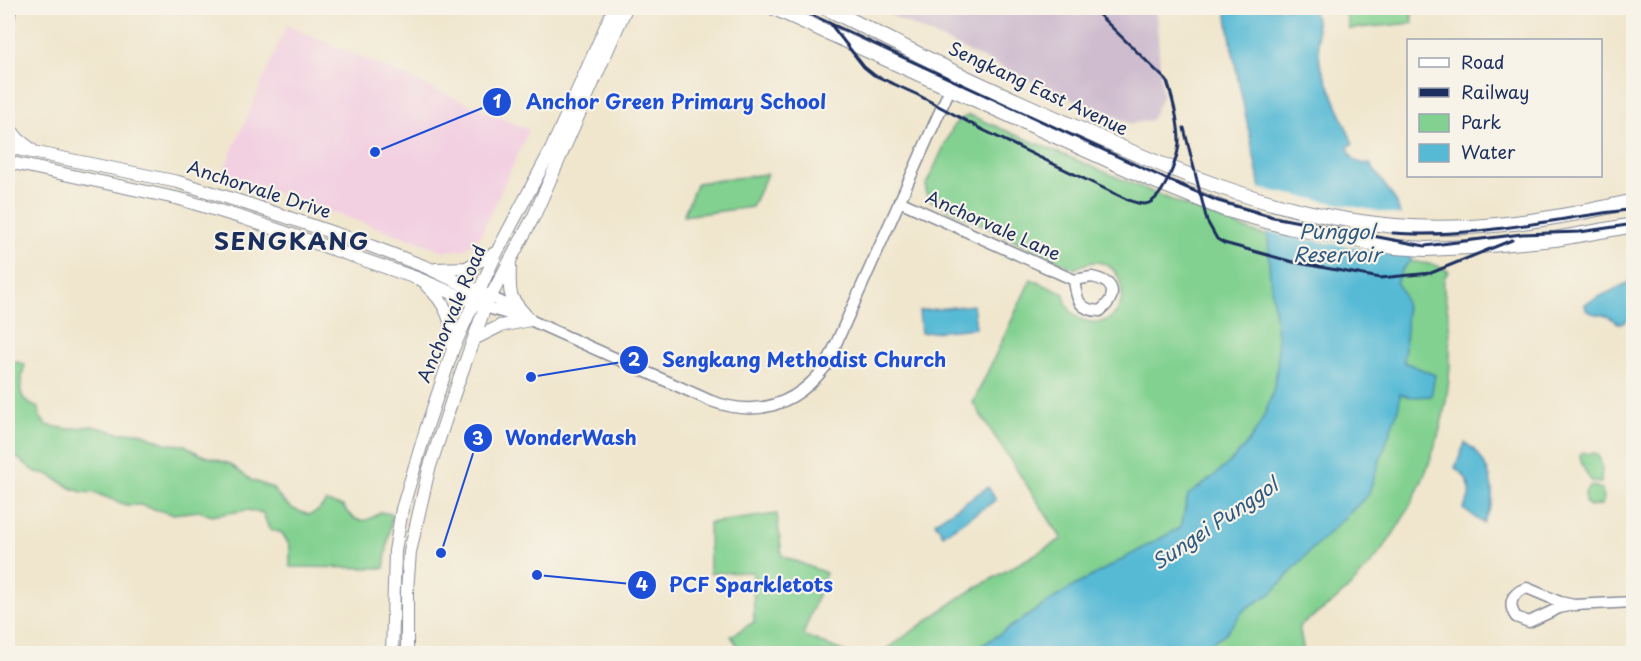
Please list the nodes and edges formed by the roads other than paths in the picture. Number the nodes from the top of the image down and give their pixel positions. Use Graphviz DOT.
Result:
graph roads {
  1 [pos="11,8"];
  2 [pos="614,8"];
  3 [pos="626,8"];
  4 [pos="774,8"];
  5 [pos="826,8"];
  6 [pos="8,22"];
  7 [pos="957,73"];
  8 [pos="950,89"];
  9 [pos="8,126"];
  10 [pos="8,147"];
  11 [pos="36,153"];
  12 [pos="8,162"];
  13 [pos="23,165"];
  14 [pos="8,174"];
  15 [pos="899,201"];
  16 [pos="1634,201"];
  17 [pos="1634,225"];
  18 [pos="497,252"];
  19 [pos="510,264"];
  20 [pos="426,267"];
  21 [pos="419,279"];
  22 [pos="1074,280"];
  23 [pos="482,300"];
  24 [pos="530,320"];
  25 [pos="474,339"];
  26 [pos="453,350"];
  27 [pos="1634,602"];
  28 [pos="1574,604"];
  29 [pos="392,654"];
  30 [pos="407,654"];
  1 -- 6 [label="street"];
  2 -- 18 [label="street, Anchorvale Road"];
  3 -- 19 [label="street, Anchorvale Road"];
  4 -- 8 [label="main road, Sengkang East Avenue"];
  5 -- 7 [label="main road, Sengkang East Avenue"];
  7 -- 8 [label="street, Anchorvale Lane"];
  7 -- 16 [label="main road, Sengkang East Avenue"];
  8 -- 15 [label="street, Anchorvale Lane"];
  8 -- 17 [label="main road, Sengkang East Avenue"];
  9 -- 11 [label="street"];
  10 -- 11 [label="street, Anchorvale Drive"];
  11 -- 20 [label="street, Anchorvale Drive"];
  12 -- 13 [label="street, Anchorvale Drive"];
  13 -- 14 [label="street"];
  13 -- 21 [label="street, Anchorvale Drive"];
  15 -- 22 [label="street, Anchorvale Lane"];
  15 -- 24 [label="street, Anchorvale Lane"];
  18 -- 20 [label="street"];
  18 -- 23 [label="street, Anchorvale Road"];
  19 -- 23 [label="street, Anchorvale Road"];
  19 -- 24 [label="street"];
  20 -- 23 [label="street, Anchorvale Drive"];
  21 -- 23 [label="street, Anchorvale Drive"];
  21 -- 26 [label="street"];
  23 -- 24 [label="street, Anchorvale Lane"];
  23 -- 25 [label="street, Anchorvale Road"];
  23 -- 26 [label="street, Anchorvale Road"];
  24 -- 25 [label="street"];
  25 -- 30 [label="street, Anchorvale Road"];
  26 -- 29 [label="street, Anchorvale Road"];
  27 -- 28 [label="street"];
  28 -- 28 [label="street"];
}
